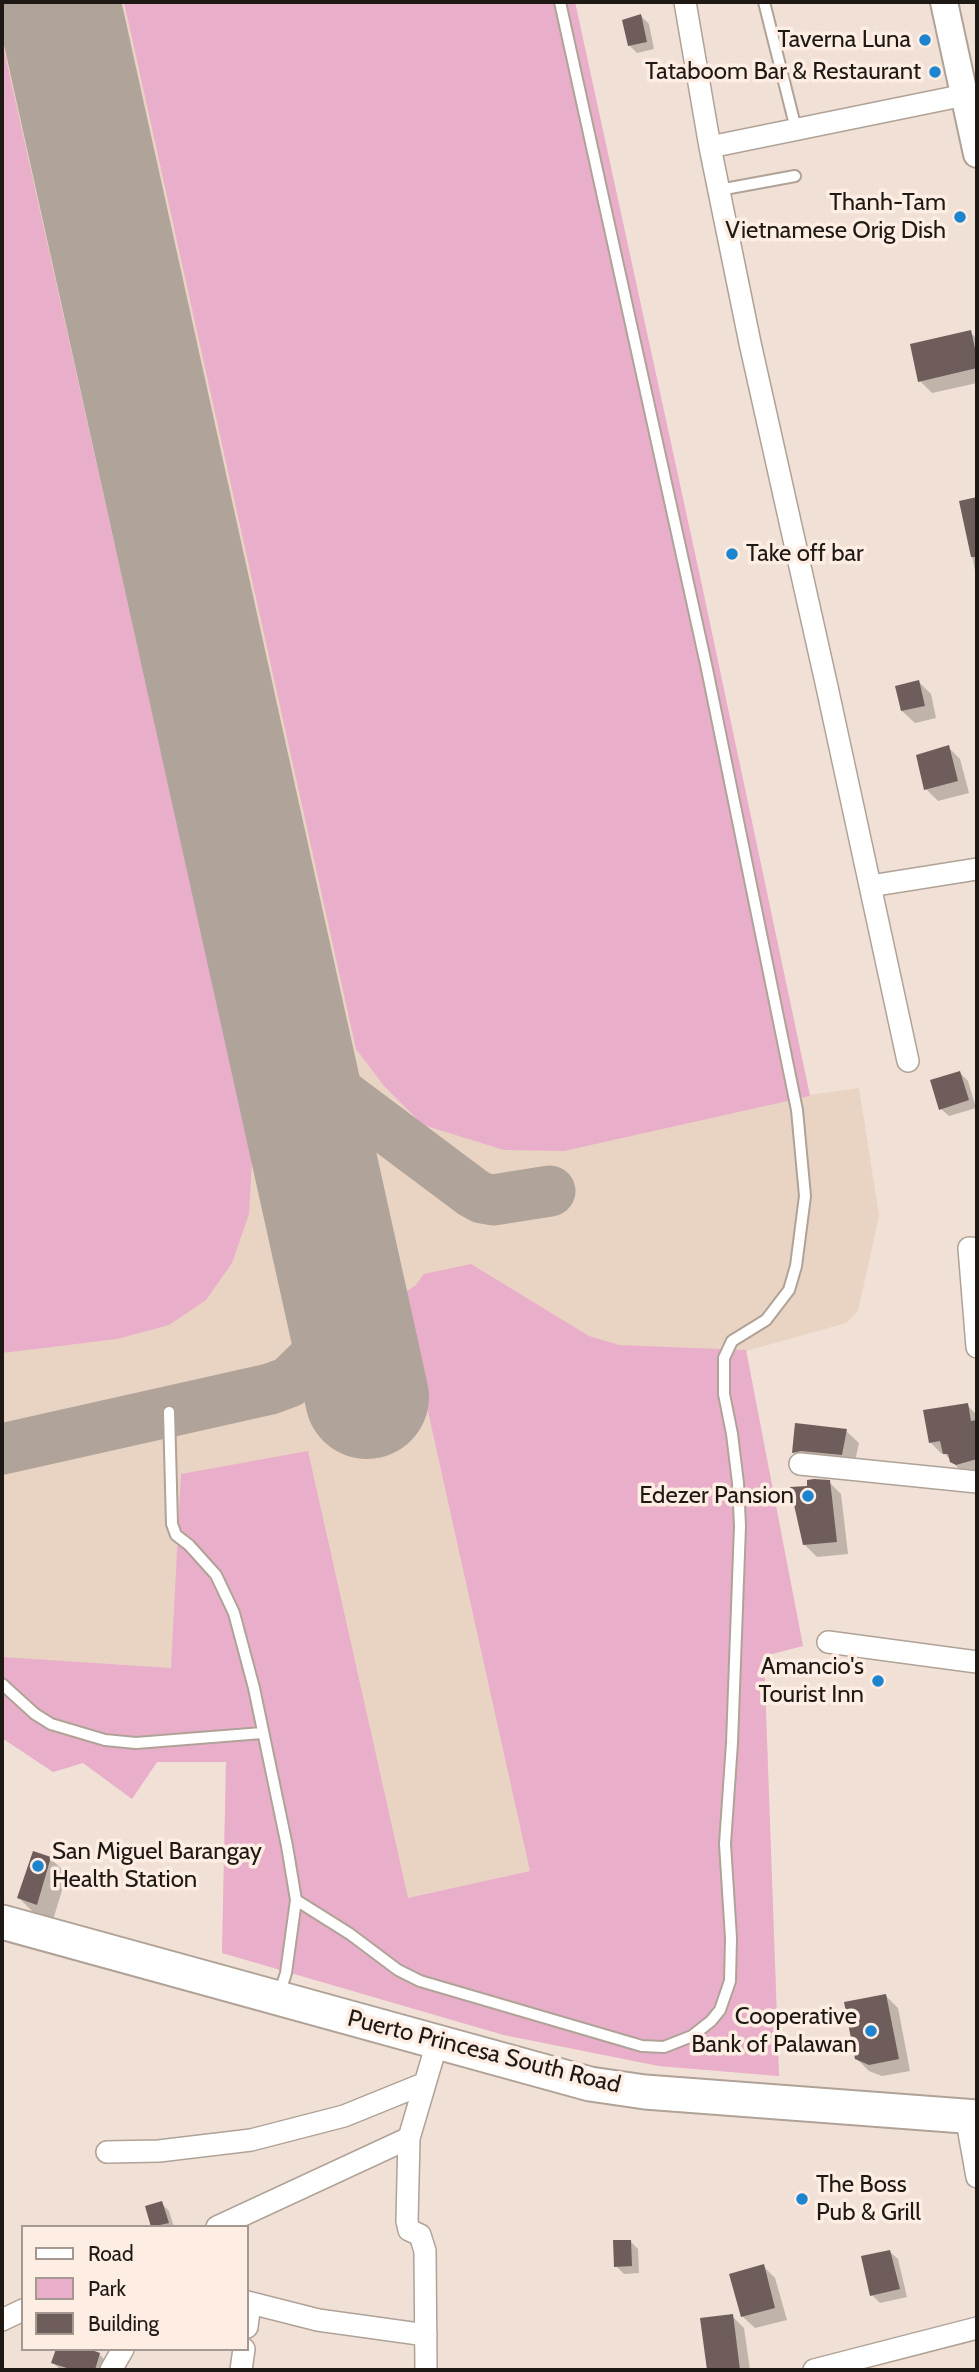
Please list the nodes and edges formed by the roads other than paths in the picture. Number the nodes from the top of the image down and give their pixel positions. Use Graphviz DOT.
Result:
graph roads {
  1 [pos="560,2"];
  2 [pos="685,2"];
  3 [pos="764,2"];
  4 [pos="944,2"];
  5 [pos="965,95"];
  6 [pos="796,129"];
  7 [pos="710,147"];
  8 [pos="977,153"];
  9 [pos="795,176"];
  10 [pos="719,190"];
  11 [pos="977,869"];
  12 [pos="870,886"];
  13 [pos="908,1061"];
  14 [pos="977,1249"];
  15 [pos="977,1347"];
  16 [pos="169,1412"];
  17 [pos="800,1464"];
  18 [pos="977,1482"];
  19 [pos="828,1642"];
  20 [pos="977,1662"];
  21 [pos="2,1684"];
  22 [pos="262,1733"];
  23 [pos="296,1900"];
  24 [pos="2,1922"];
  25 [pos="278,1999"];
  26 [pos="437,2043"];
  27 [pos="423,2084"];
  28 [pos="972,2117"];
  29 [pos="409,2138"];
  30 [pos="107,2152"];
  31 [pos="977,2177"];
  32 [pos="221,2225"];
  33 [pos="248,2302"];
  34 [pos="21,2311"];
  35 [pos="2,2320"];
  36 [pos="977,2328"];
  37 [pos="426,2336"];
  38 [pos="122,2351"];
  39 [pos="244,2351"];
  40 [pos="111,2370"];
  41 [pos="241,2370"];
  42 [pos="425,2370"];
  43 [pos="814,2370"];
  1 -- 23 [label="lane"];
  2 -- 7 [label="street"];
  3 -- 6 [label="lane"];
  4 -- 5 [label="street"];
  5 -- 6 [label="street"];
  5 -- 8 [label="street"];
  6 -- 7 [label="street"];
  7 -- 10 [label="street"];
  9 -- 10 [label="lane"];
  10 -- 12 [label="street"];
  11 -- 12 [label="street"];
  12 -- 13 [label="street"];
  14 -- 15 [label="street"];
  16 -- 22 [label="lane"];
  17 -- 18 [label="street"];
  19 -- 20 [label="street"];
  21 -- 22 [label="lane"];
  22 -- 23 [label="lane"];
  23 -- 25 [label="lane"];
  24 -- 25 [label="main road, Puerto Princesa South Road"];
  25 -- 26 [label="main road, Puerto Princesa South Road"];
  26 -- 27 [label="street"];
  26 -- 28 [label="main road, Puerto Princesa South Road"];
  27 -- 29 [label="street"];
  27 -- 30 [label="street"];
  28 -- 31 [label="street"];
  29 -- 32 [label="street"];
  29 -- 37 [label="street"];
  33 -- 37 [label="street"];
  34 -- 35 [label="street"];
  36 -- 43 [label="street"];
  37 -- 42 [label="street"];
  38 -- 40 [label="street"];
  39 -- 41 [label="street"];
}
